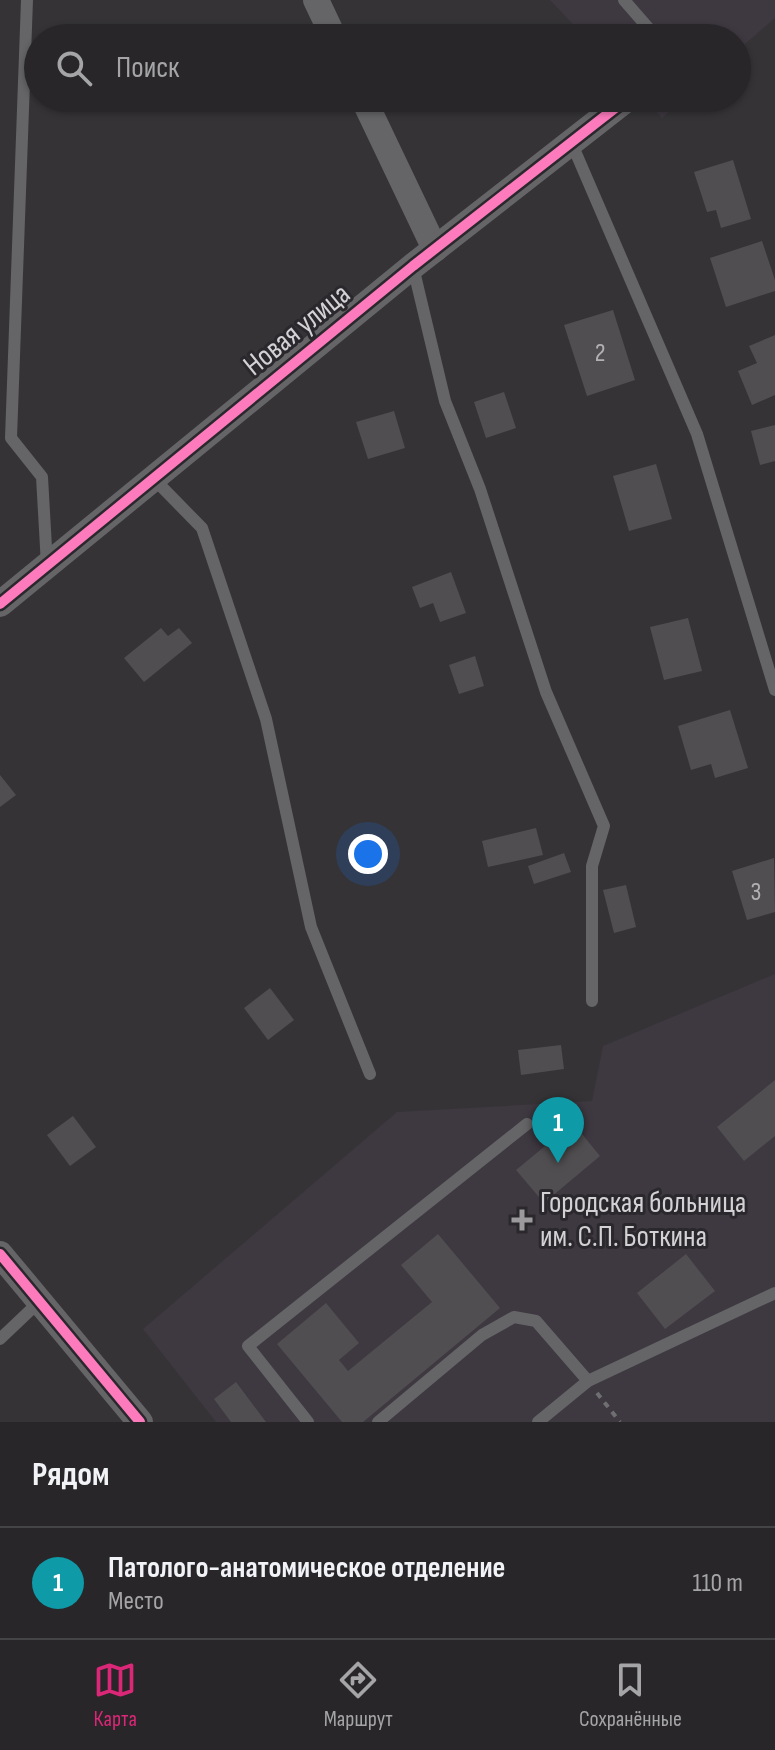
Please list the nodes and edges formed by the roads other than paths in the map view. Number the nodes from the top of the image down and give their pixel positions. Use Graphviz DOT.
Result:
graph roads {
  1 [pos="27,0"];
  2 [pos="316,0"];
  3 [pos="624,0"];
  4 [pos="26,24"];
  5 [pos="327,24"];
  6 [pos="645,24"];
  7 [pos="24,82"];
  8 [pos="370,112"];
  9 [pos="611,112"];
  10 [pos="572,144"];
  11 [pos="435,249"];
  12 [pos="413,266"];
  13 [pos="0,425"];
  14 [pos="11,438"];
  15 [pos="154,479"];
  16 [pos="47,565"];
  17 [pos="0,604"];
  18 [pos="775,690"];
  19 [pos="592,1001"];
  20 [pos="370,1074"];
  21 [pos="527,1124"];
  22 [pos="0,1254"];
  23 [pos="775,1293"];
  24 [pos="39,1302"];
  25 [pos="0,1339"];
  26 [pos="588,1381"];
  27 [pos="140,1422"];
  28 [pos="308,1422"];
  29 [pos="378,1422"];
  30 [pos="538,1422"];
  1 -- 4 [label="lane"];
  2 -- 5 [label="street"];
  3 -- 6 [label="lane"];
  7 -- 14 [label="lane"];
  8 -- 11 [label="street"];
  9 -- 10 [label="street, Новая улица"];
  10 -- 11 [label="street, Новая улица"];
  10 -- 18 [label="lane"];
  11 -- 12 [label="street, Новая улица"];
  12 -- 15 [label="street, Новая улица"];
  12 -- 19 [label="lane"];
  13 -- 14 [label="lane"];
  14 -- 16 [label="lane"];
  15 -- 16 [label="street, Новая улица"];
  15 -- 20 [label="lane"];
  16 -- 17 [label="street, Новая улица"];
  21 -- 28 [label="lane"];
  22 -- 24 [label="street"];
  23 -- 26 [label="lane"];
  24 -- 25 [label="lane"];
  24 -- 27 [label="street"];
  26 -- 29 [label="lane"];
  26 -- 30 [label="lane"];
}
